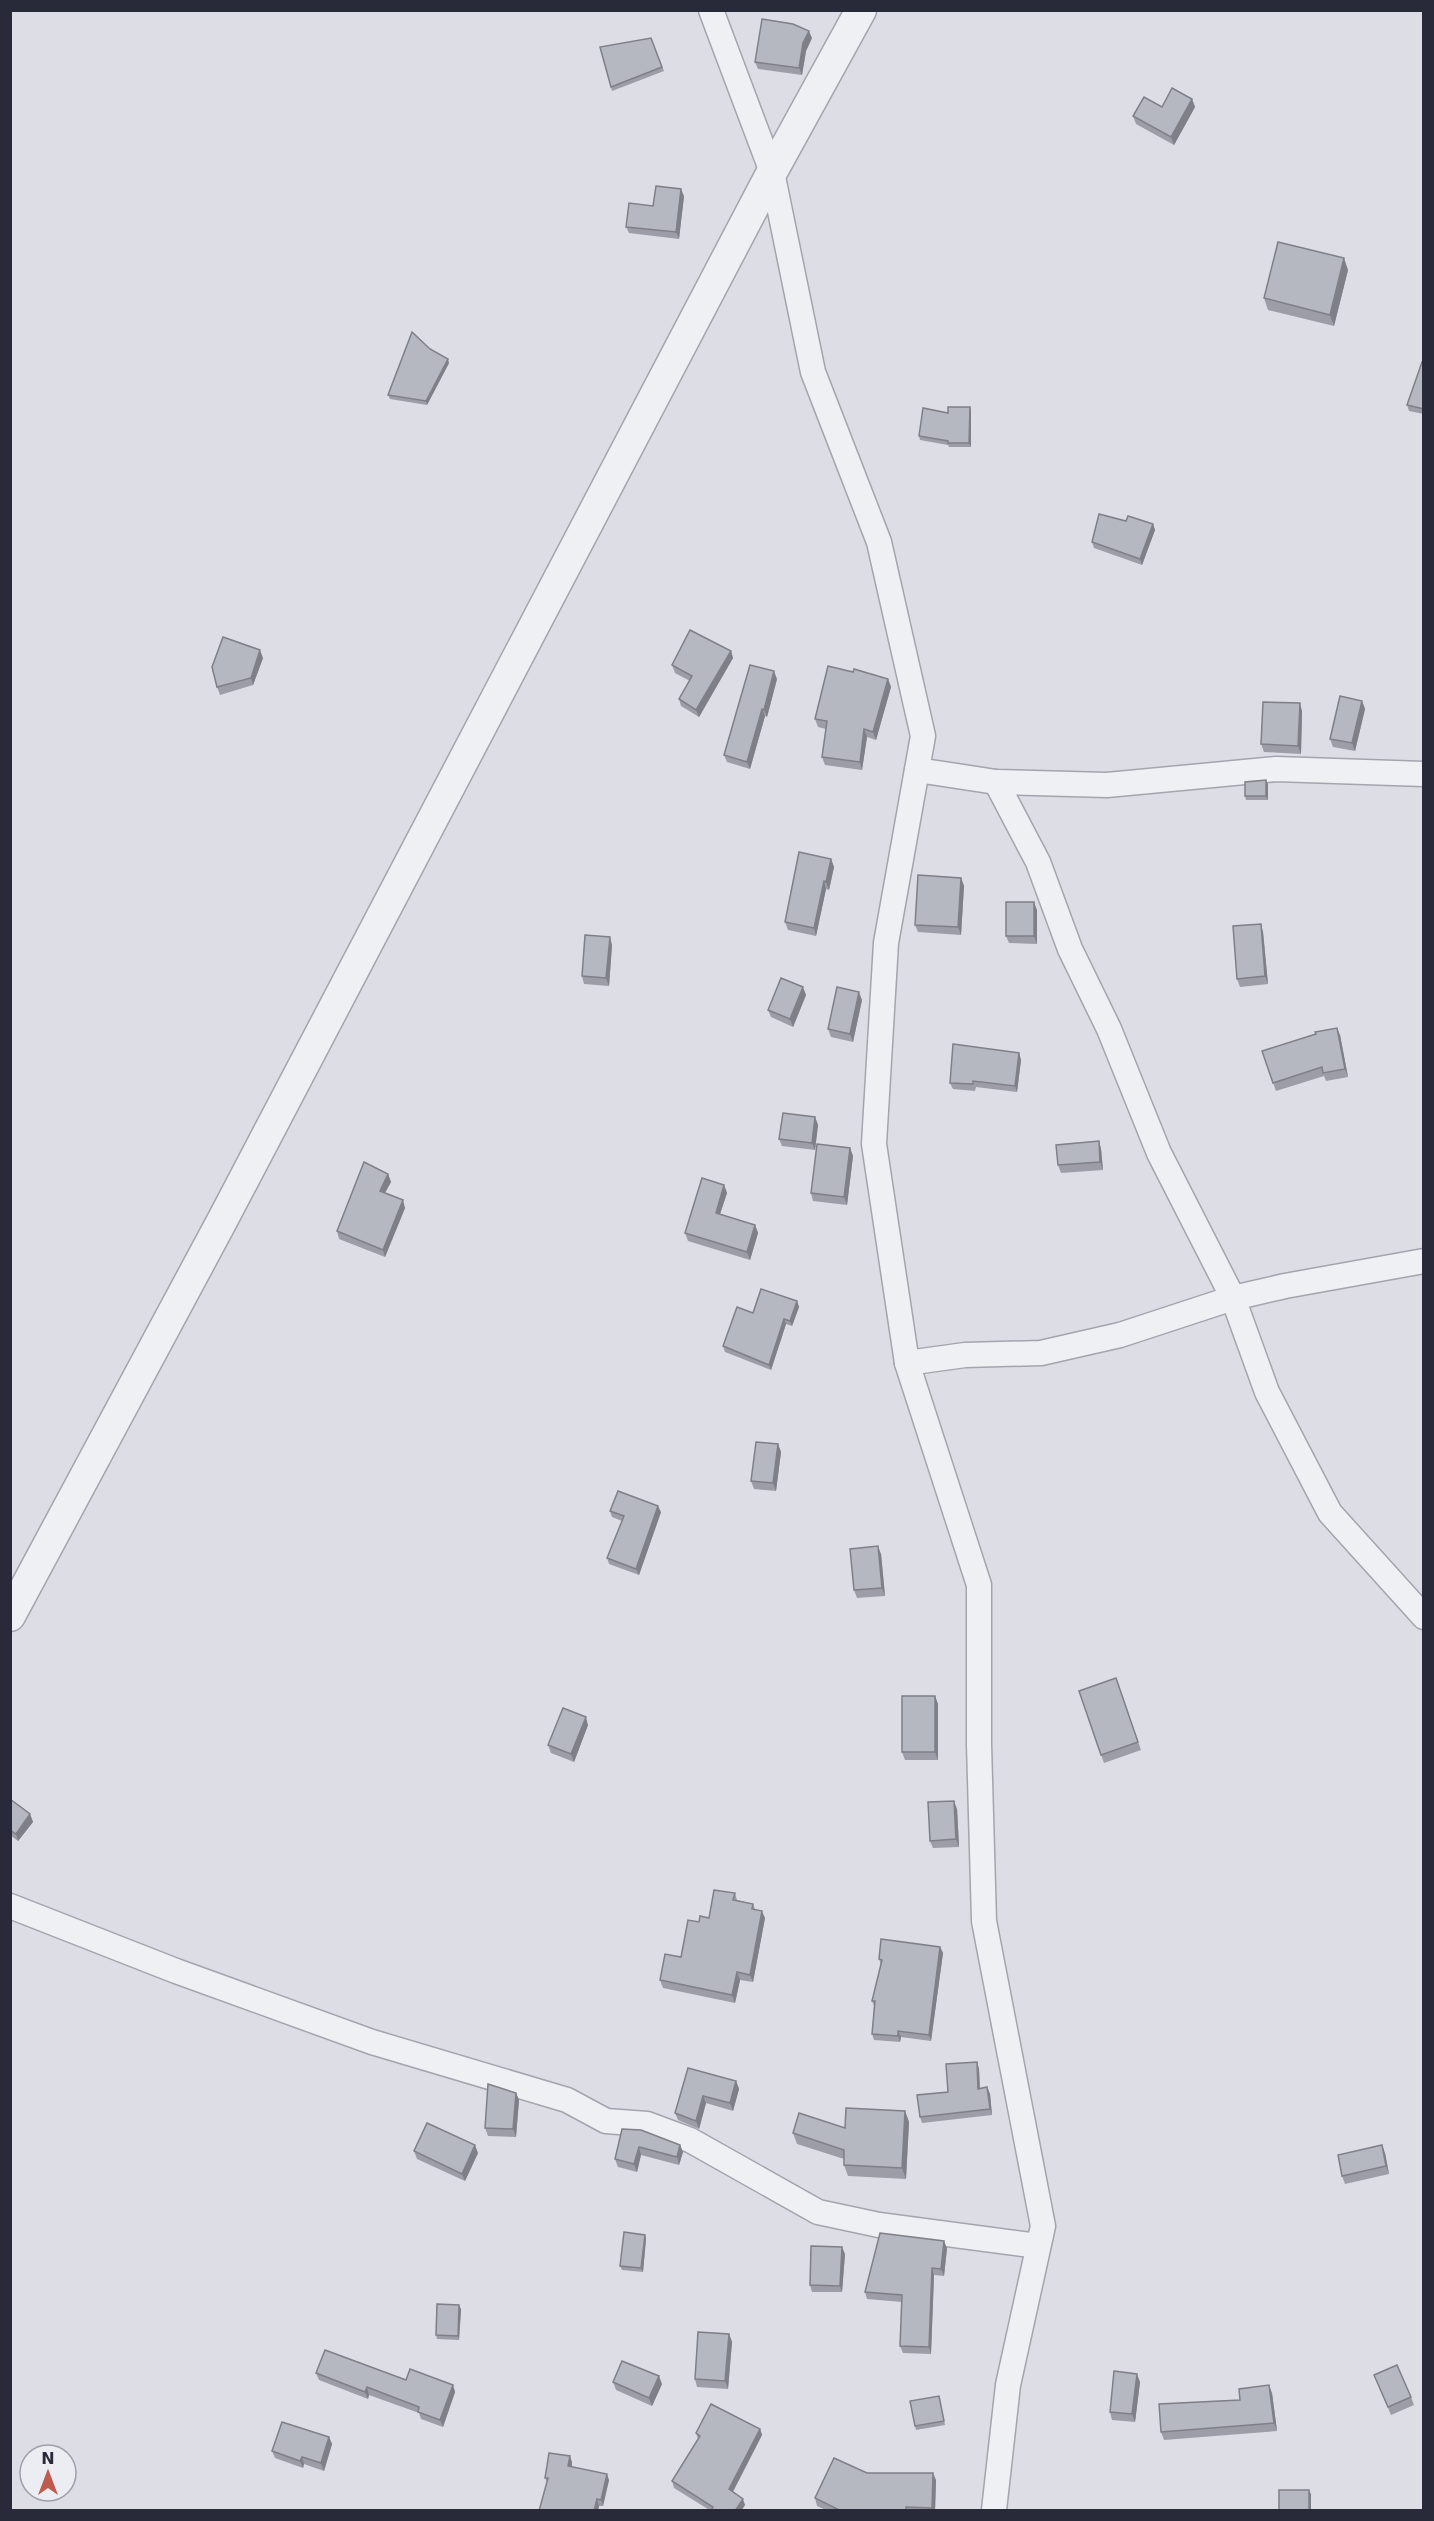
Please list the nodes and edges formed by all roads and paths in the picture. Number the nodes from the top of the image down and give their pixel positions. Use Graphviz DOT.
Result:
graph roads {
  1 [pos="711,10"];
  2 [pos="861,10"];
  3 [pos="772,172"];
  4 [pos="917,770"];
  5 [pos="1424,774"];
  6 [pos="996,782"];
  7 [pos="1424,1261"];
  8 [pos="1233,1298"];
  9 [pos="907,1363"];
  10 [pos="10,1616"];
  11 [pos="1424,1617"];
  12 [pos="10,1906"];
  13 [pos="1038,2246"];
  14 [pos="994,2511"];
  1 -- 3 [label="street"];
  2 -- 3 [label="street"];
  3 -- 4 [label="street"];
  3 -- 10 [label="street"];
  4 -- 6 [label="street"];
  4 -- 9 [label="street"];
  5 -- 6 [label="street"];
  6 -- 8 [label="street"];
  7 -- 8 [label="street"];
  8 -- 9 [label="street"];
  8 -- 11 [label="street"];
  9 -- 13 [label="street"];
  12 -- 13 [label="street"];
  13 -- 14 [label="street"];
}
